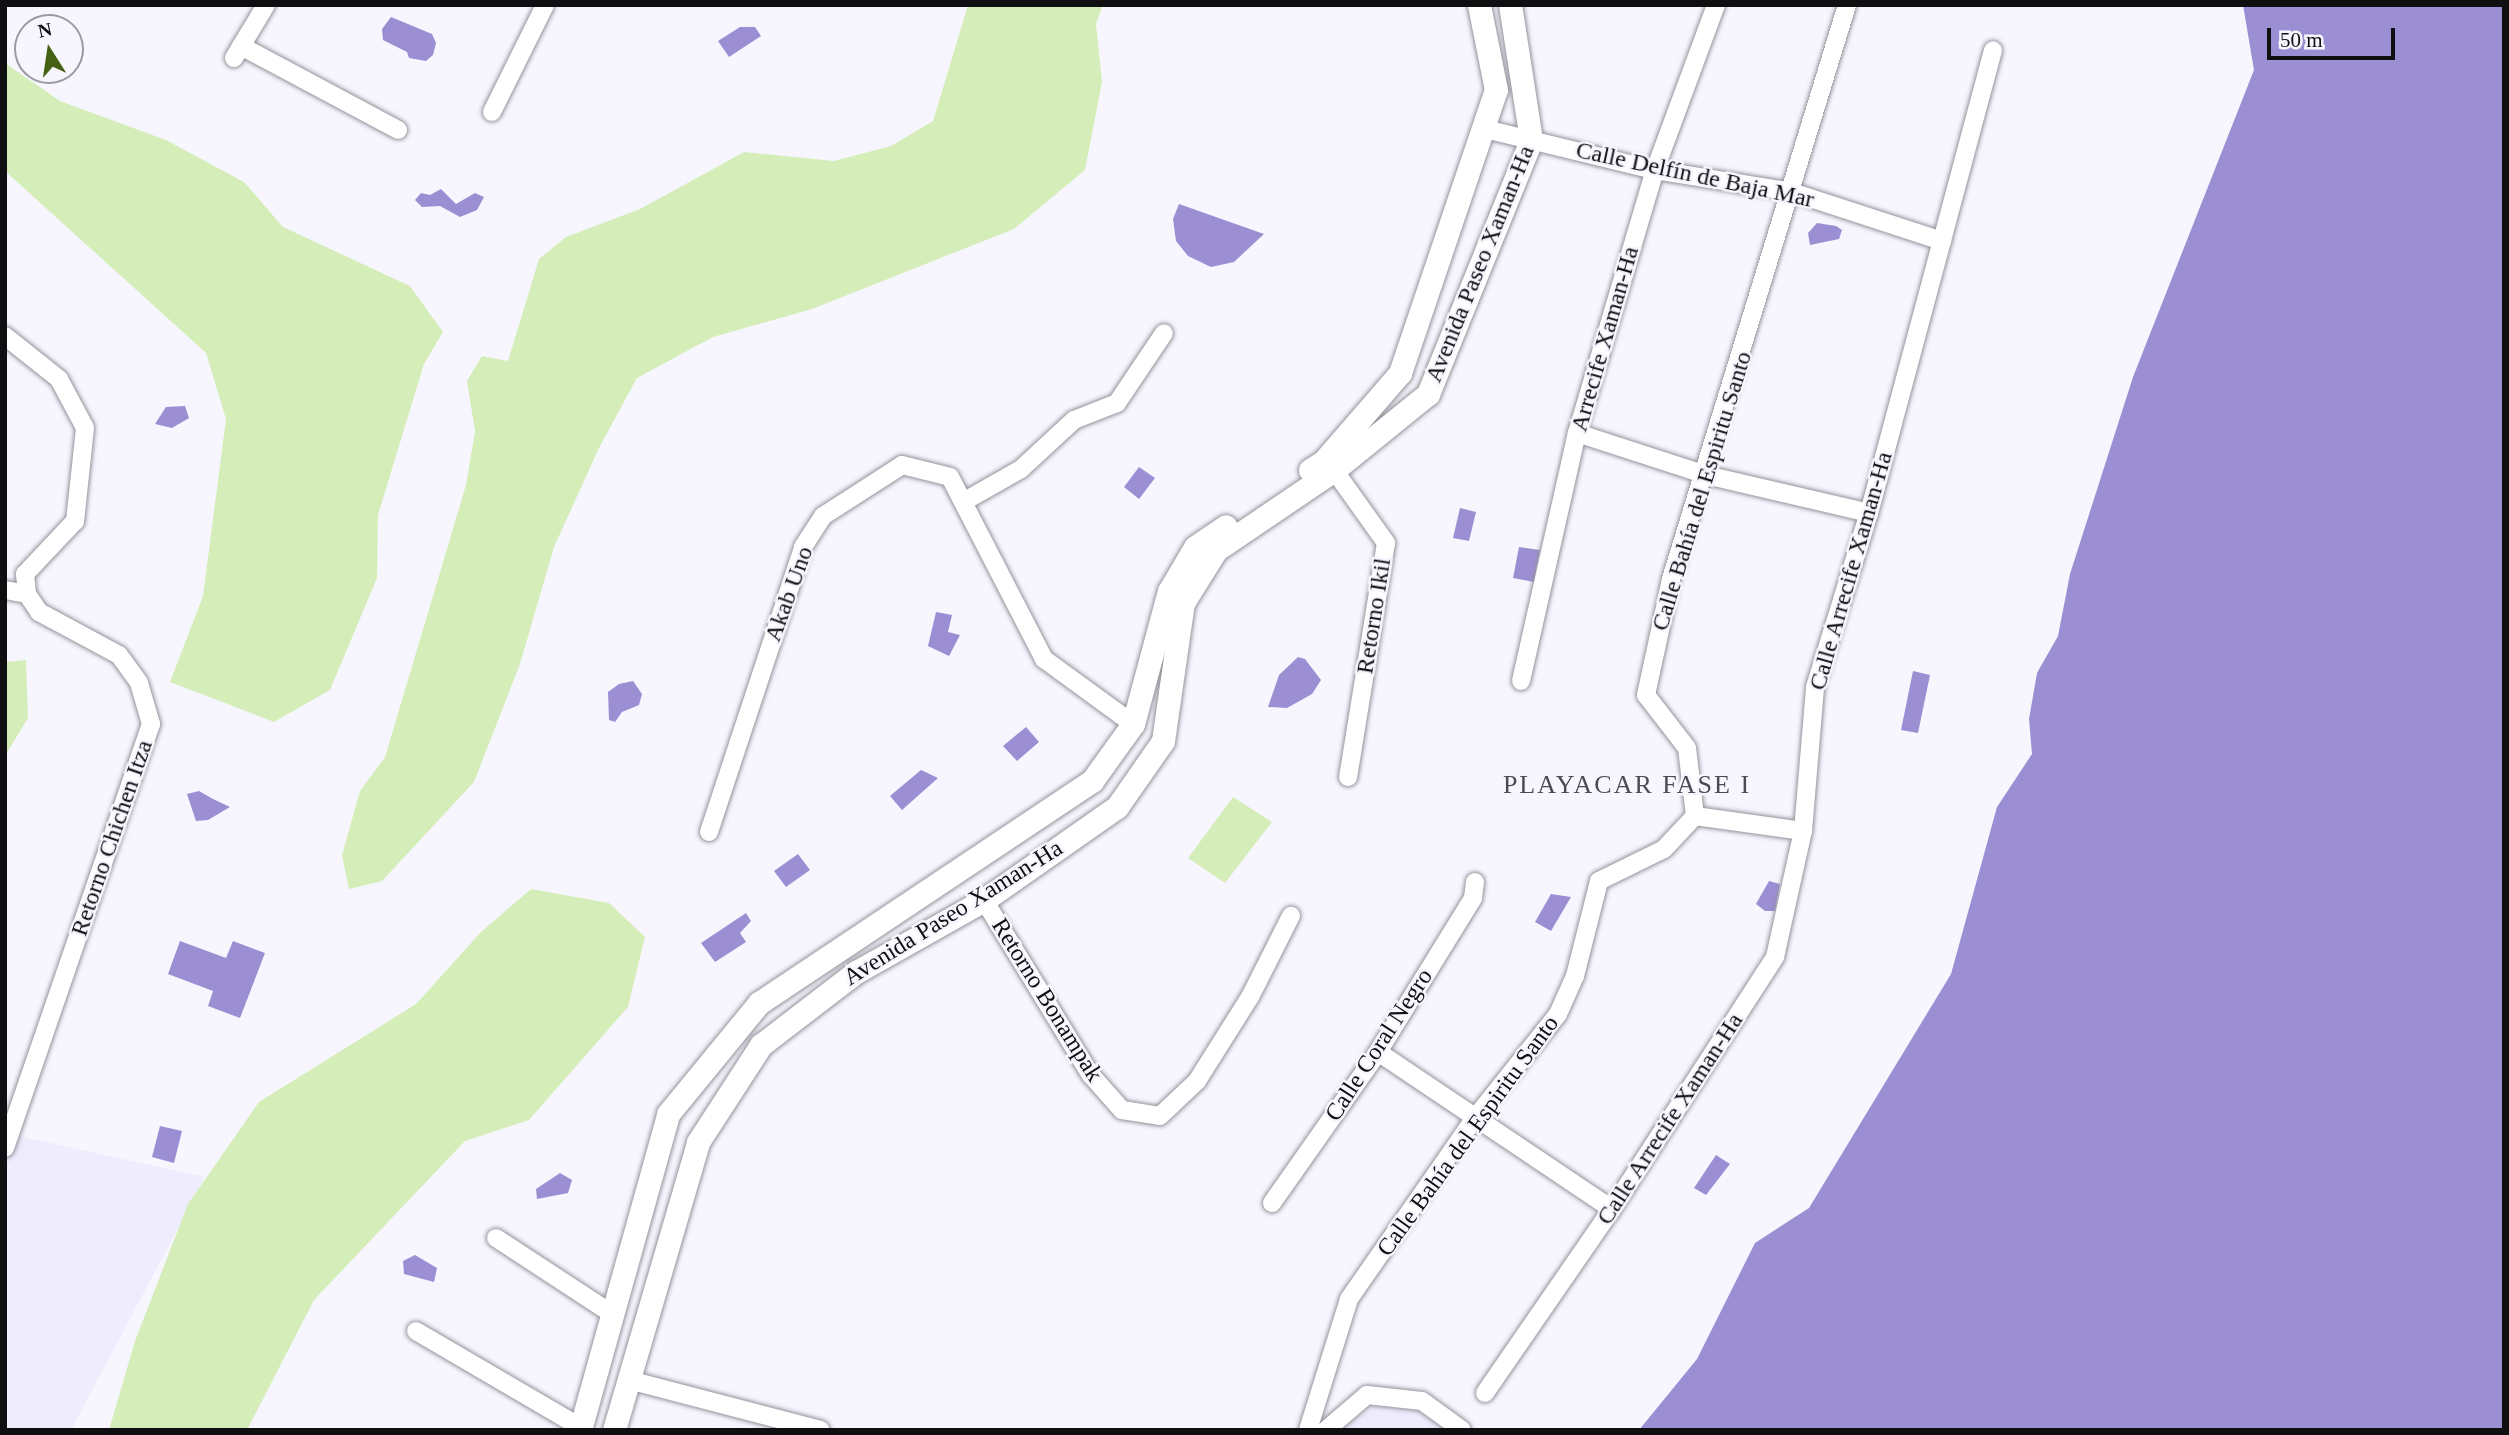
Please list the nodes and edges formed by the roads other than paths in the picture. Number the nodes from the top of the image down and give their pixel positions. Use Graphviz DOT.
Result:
graph roads {
  1 [pos="265,5"];
  2 [pos="545,5"];
  3 [pos="1479,5"];
  4 [pos="1716,5"];
  5 [pos="1847,5"];
  6 [pos="1511,9"];
  7 [pos="1993,50"];
  8 [pos="492,112"];
  9 [pos="1485,129"];
  10 [pos="398,130"];
  11 [pos="1531,140"];
  12 [pos="1655,170"];
  13 [pos="1792,192"];
  14 [pos="1942,241"];
  15 [pos="1164,333"];
  16 [pos="5,335"];
  17 [pos="1577,433"];
  18 [pos="1334,470"];
  19 [pos="1706,475"];
  20 [pos="963,502"];
  21 [pos="1870,513"];
  22 [pos="5,590"];
  23 [pos="27,594"];
  24 [pos="1521,681"];
  25 [pos="1133,724"];
  26 [pos="1348,777"];
  27 [pos="1695,816"];
  28 [pos="1022,828"];
  29 [pos="1803,831"];
  30 [pos="709,832"];
  31 [pos="1044,857"];
  32 [pos="1475,882"];
  33 [pos="984,900"];
  34 [pos="1291,916"];
  35 [pos="885,919"];
  36 [pos="903,946"];
  37 [pos="1378,1052"];
  38 [pos="1475,1118"];
  39 [pos="5,1148"];
  40 [pos="1272,1203"];
  41 [pos="1612,1209"];
  42 [pos="496,1238"];
  43 [pos="622,1279"];
  44 [pos="656,1287"];
  45 [pos="612,1314"];
  46 [pos="416,1331"];
  47 [pos="629,1380"];
  48 [pos="1485,1393"];
  49 [pos="580,1428"];
  50 [pos="614,1430"];
  51 [pos="821,1430"];
  52 [pos="1308,1430"];
  53 [pos="1325,1430"];
  54 [pos="1462,1430"];
  1 -- 10 [label="street"];
  2 -- 8 [label="street"];
  3 -- 9 [label="main road, Avenida Paseo Xaman-Ha"];
  4 -- 12 [label="street, Arrecife Xaman-Ha"];
  5 -- 13 [label="street, Calle Bahía del Espiritu Santo"];
  6 -- 11 [label="main road, Avenida Paseo Xaman-Ha"];
  7 -- 14 [label="street, Calle Arrecife Xaman-Ha"];
  9 -- 11 [label="street, Calle Delfín de Baja Mar"];
  9 -- 25 [label="main road, Avenida Paseo Xaman-Ha"];
  11 -- 12 [label="street, Calle Delfín de Baja Mar"];
  11 -- 18 [label="main road, Avenida Paseo Xaman-Ha"];
  12 -- 13 [label="street, Calle Delfín de Baja Mar"];
  12 -- 17 [label="street, Arrecife Xaman-Ha"];
  13 -- 14 [label="street, Calle Delfín de Baja Mar"];
  13 -- 19 [label="street, Calle Bahía del Espiritu Santo"];
  14 -- 21 [label="street, Calle Arrecife Xaman-Ha"];
  15 -- 20 [label="street"];
  16 -- 23 [label="street"];
  17 -- 19 [label="street"];
  17 -- 24 [label="street, Arrecife Xaman-Ha"];
  18 -- 26 [label="street, Retorno Ikil"];
  18 -- 31 [label="main road, Avenida Paseo Xaman-Ha"];
  19 -- 21 [label="street"];
  19 -- 27 [label="street, Calle Bahía del Espiritu Santo"];
  20 -- 25 [label="street, Akab Uno"];
  20 -- 30 [label="street, Akab Uno"];
  21 -- 29 [label="street, Calle Arrecife Xaman-Ha"];
  22 -- 23 [label="street"];
  23 -- 39 [label="street, Retorno Chichen Itza"];
  25 -- 28 [label="main road, Avenida Paseo Xaman-Ha"];
  27 -- 29 [label="street"];
  27 -- 38 [label="street, Calle Bahía del Espiritu Santo"];
  28 -- 31 [label="main road"];
  28 -- 35 [label="main road, Avenida Paseo Xaman-Ha"];
  29 -- 41 [label="street, Calle Arrecife Xaman-Ha"];
  31 -- 33 [label="main road, Avenida Paseo Xaman-Ha"];
  32 -- 37 [label="street, Calle Coral Negro"];
  33 -- 34 [label="street, Retorno Bonampak"];
  33 -- 36 [label="main road, Avenida Paseo Xaman-Ha"];
  35 -- 36 [label="main road"];
  35 -- 43 [label="main road, Avenida Paseo Xaman-Ha"];
  36 -- 44 [label="main road, Avenida Paseo Xaman-Ha"];
  37 -- 38 [label="street"];
  37 -- 40 [label="street, Calle Coral Negro"];
  38 -- 41 [label="street"];
  38 -- 52 [label="street, Calle Bahía del Espiritu Santo"];
  41 -- 48 [label="street, Calle Arrecife Xaman-Ha"];
  42 -- 45 [label="street"];
  43 -- 44 [label="main road"];
  43 -- 45 [label="main road, Avenida Paseo Xaman-Ha"];
  44 -- 47 [label="main road, Avenida Paseo Xaman-Ha"];
  45 -- 49 [label="main road, Avenida Paseo Xaman-Ha"];
  46 -- 49 [label="street"];
  47 -- 50 [label="main road, Avenida Paseo Xaman-Ha"];
  47 -- 51 [label="street"];
  53 -- 54 [label="street"];
}
